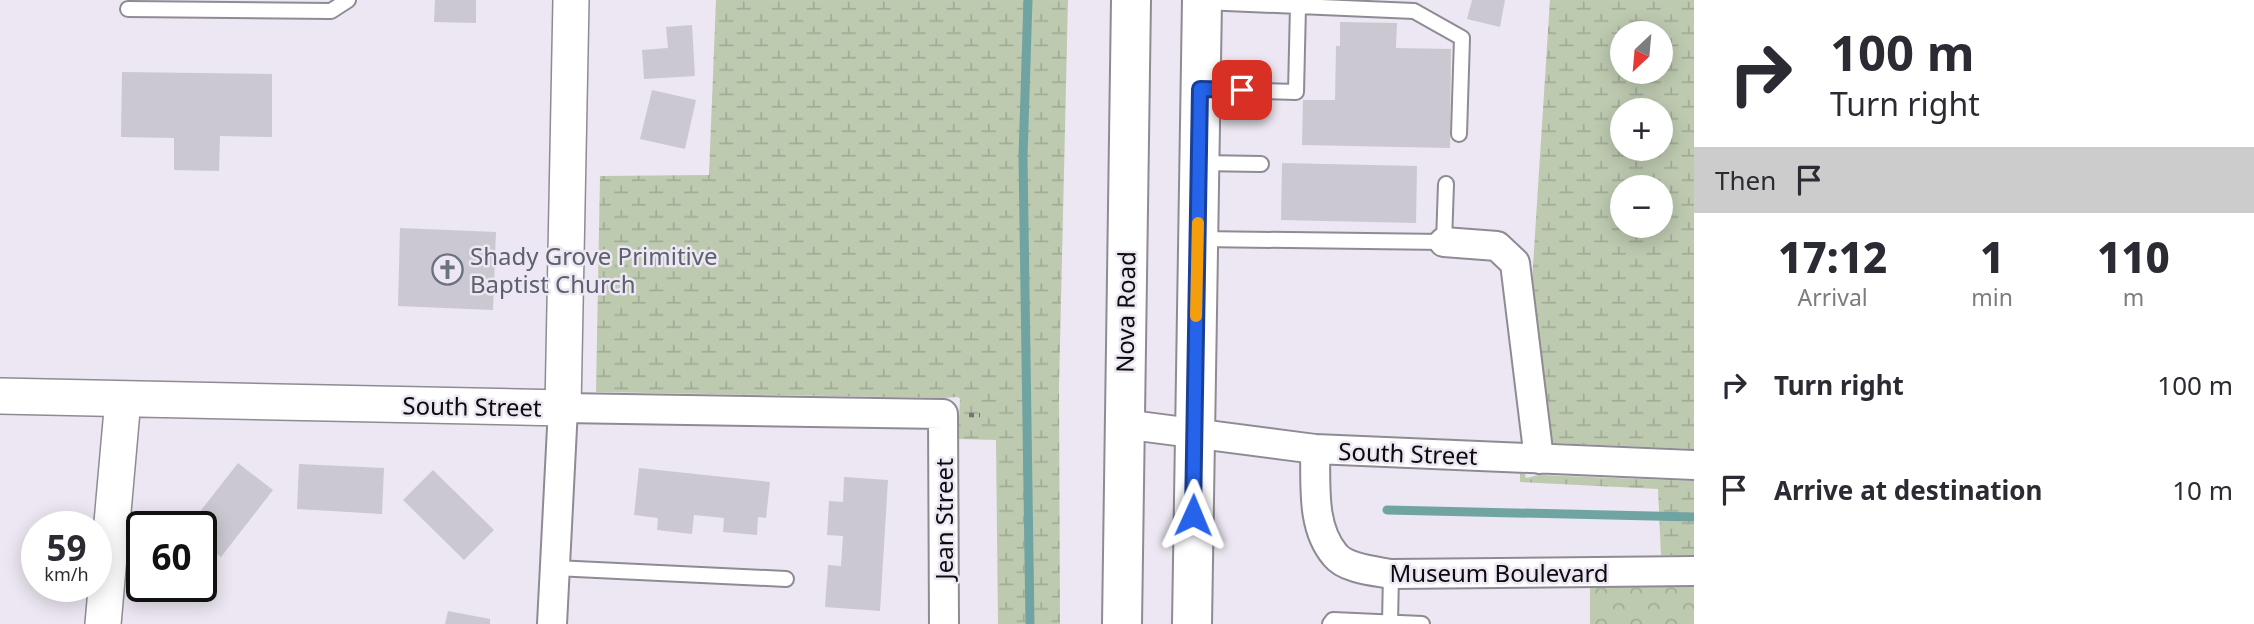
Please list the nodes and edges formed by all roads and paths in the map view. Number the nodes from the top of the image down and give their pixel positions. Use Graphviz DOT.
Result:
graph roads {
  1 [pos="348,0"];
  2 [pos="571,0"];
  3 [pos="1131,0"];
  4 [pos="1202,1"];
  5 [pos="1298,6"];
  6 [pos="128,9"];
  7 [pos="1200,89"];
  8 [pos="1459,134"];
  9 [pos="1199,163"];
  10 [pos="1261,164"];
  11 [pos="1446,184"];
  12 [pos="1197,239"];
  13 [pos="1444,242"];
  14 [pos="0,396"];
  15 [pos="123,399"];
  16 [pos="563,408"];
  17 [pos="943,414"];
  18 [pos="1124,424"];
  19 [pos="1194,433"];
  20 [pos="1315,449"];
  21 [pos="1539,459"];
  22 [pos="1694,465"];
  23 [pos="555,568"];
  24 [pos="1694,571"];
  25 [pos="1391,574"];
  26 [pos="786,579"];
  27 [pos="1390,623"];
  28 [pos="103,624"];
  29 [pos="552,624"];
  30 [pos="944,624"];
  31 [pos="1122,624"];
  32 [pos="1192,624"];
  33 [pos="1330,624"];
  34 [pos="1422,624"];
  1 -- 6 [label="lane"];
  2 -- 16 [label="street"];
  3 -- 18 [label="main road, Nova Road"];
  4 -- 5 [label="lane"];
  4 -- 7 [label="main road"];
  5 -- 7 [label="lane"];
  5 -- 8 [label="lane"];
  7 -- 9 [label="main road"];
  9 -- 10 [label="lane"];
  9 -- 12 [label="main road"];
  11 -- 13 [label="lane"];
  12 -- 13 [label="lane"];
  12 -- 19 [label="main road"];
  13 -- 21 [label="street"];
  14 -- 15 [label="street, South Street"];
  15 -- 16 [label="street, South Street"];
  15 -- 28 [label="street"];
  16 -- 17 [label="street, South Street"];
  16 -- 23 [label="street"];
  17 -- 30 [label="street, Jean Street"];
  18 -- 19 [label="street, South Street"];
  18 -- 31 [label="main road, Nova Road"];
  19 -- 20 [label="street, South Street"];
  19 -- 32 [label="main road"];
  20 -- 21 [label="street, South Street"];
  20 -- 25 [label="street, Museum Boulevard"];
  21 -- 22 [label="street, South Street"];
  23 -- 26 [label="lane"];
  23 -- 29 [label="street"];
  24 -- 25 [label="street, Museum Boulevard"];
  25 -- 27 [label="lane"];
  27 -- 33 [label="lane"];
  27 -- 34 [label="lane"];
}
